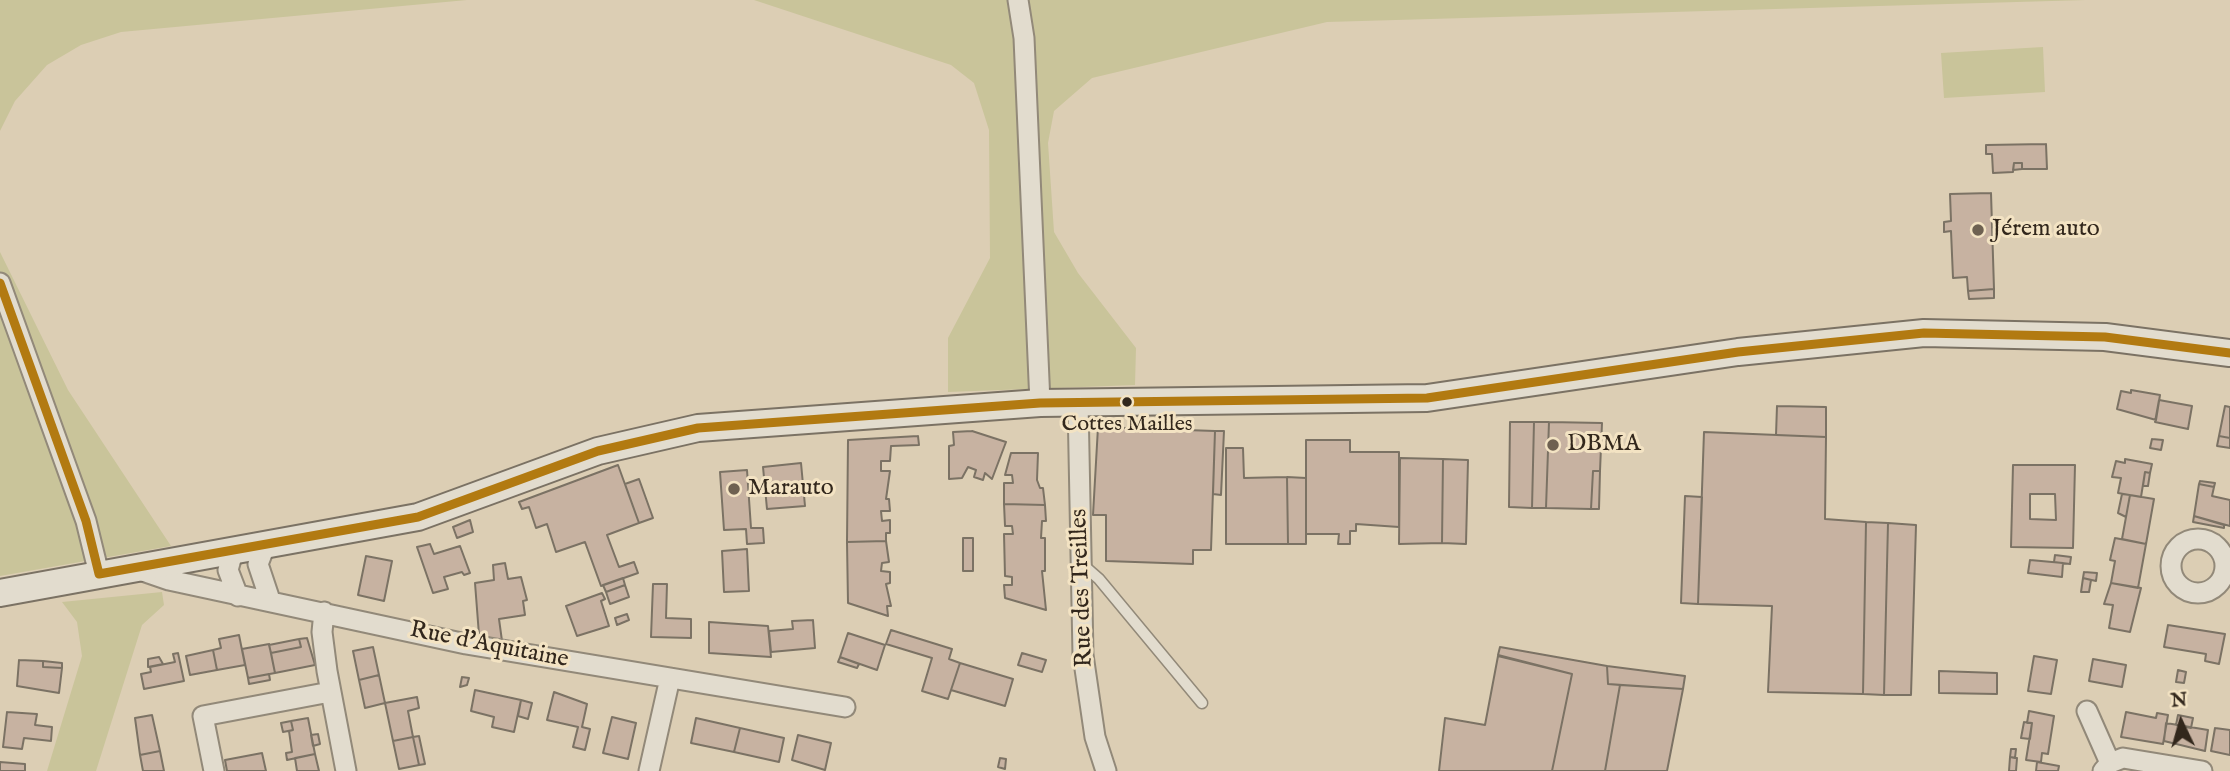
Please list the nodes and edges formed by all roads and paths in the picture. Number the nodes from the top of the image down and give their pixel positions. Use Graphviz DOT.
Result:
graph roads {
  1 [pos="1018,0"];
  2 [pos="1030,0"];
  3 [pos="1024,38"];
  4 [pos="0,283"];
  5 [pos="2230,353"];
  6 [pos="1079,402"];
  7 [pos="1040,403"];
  8 [pos="264,546"];
  9 [pos="233,552"];
  10 [pos="1080,562"];
  11 [pos="137,569"];
  12 [pos="99,574"];
  13 [pos="0,593"];
  14 [pos="239,596"];
  15 [pos="270,600"];
  16 [pos="324,612"];
  17 [pos="670,677"];
  18 [pos="330,692"];
  19 [pos="1202,704"];
  20 [pos="845,707"];
  21 [pos="2087,711"];
  22 [pos="2107,767"];
  23 [pos="214,771"];
  24 [pos="346,771"];
  25 [pos="649,771"];
  26 [pos="1107,771"];
  27 [pos="2202,771"];
  1 -- 3 [label="street"];
  2 -- 3 [label="street"];
  3 -- 7 [label="street"];
  4 -- 12 [label="street"];
  5 -- 6 [label="street"];
  6 -- 7 [label="street"];
  6 -- 10 [label="street, Rue des Treilles"];
  7 -- 8 [label="street"];
  8 -- 9 [label="street"];
  8 -- 15 [label="street"];
  9 -- 11 [label="street"];
  9 -- 14 [label="street"];
  10 -- 19 [label="lane"];
  10 -- 26 [label="street, Rue des Treilles"];
  11 -- 12 [label="street"];
  11 -- 14 [label="street, Rue d'Aquitaine"];
  12 -- 13 [label="street"];
  14 -- 15 [label="street, Rue d'Aquitaine"];
  15 -- 16 [label="street, Rue d'Aquitaine"];
  16 -- 17 [label="street, Rue d'Aquitaine"];
  16 -- 18 [label="street"];
  17 -- 20 [label="street, Rue d'Aquitaine"];
  17 -- 25 [label="street"];
  18 -- 23 [label="street"];
  18 -- 24 [label="street"];
  21 -- 22 [label="street"];
  22 -- 27 [label="street"];
}
